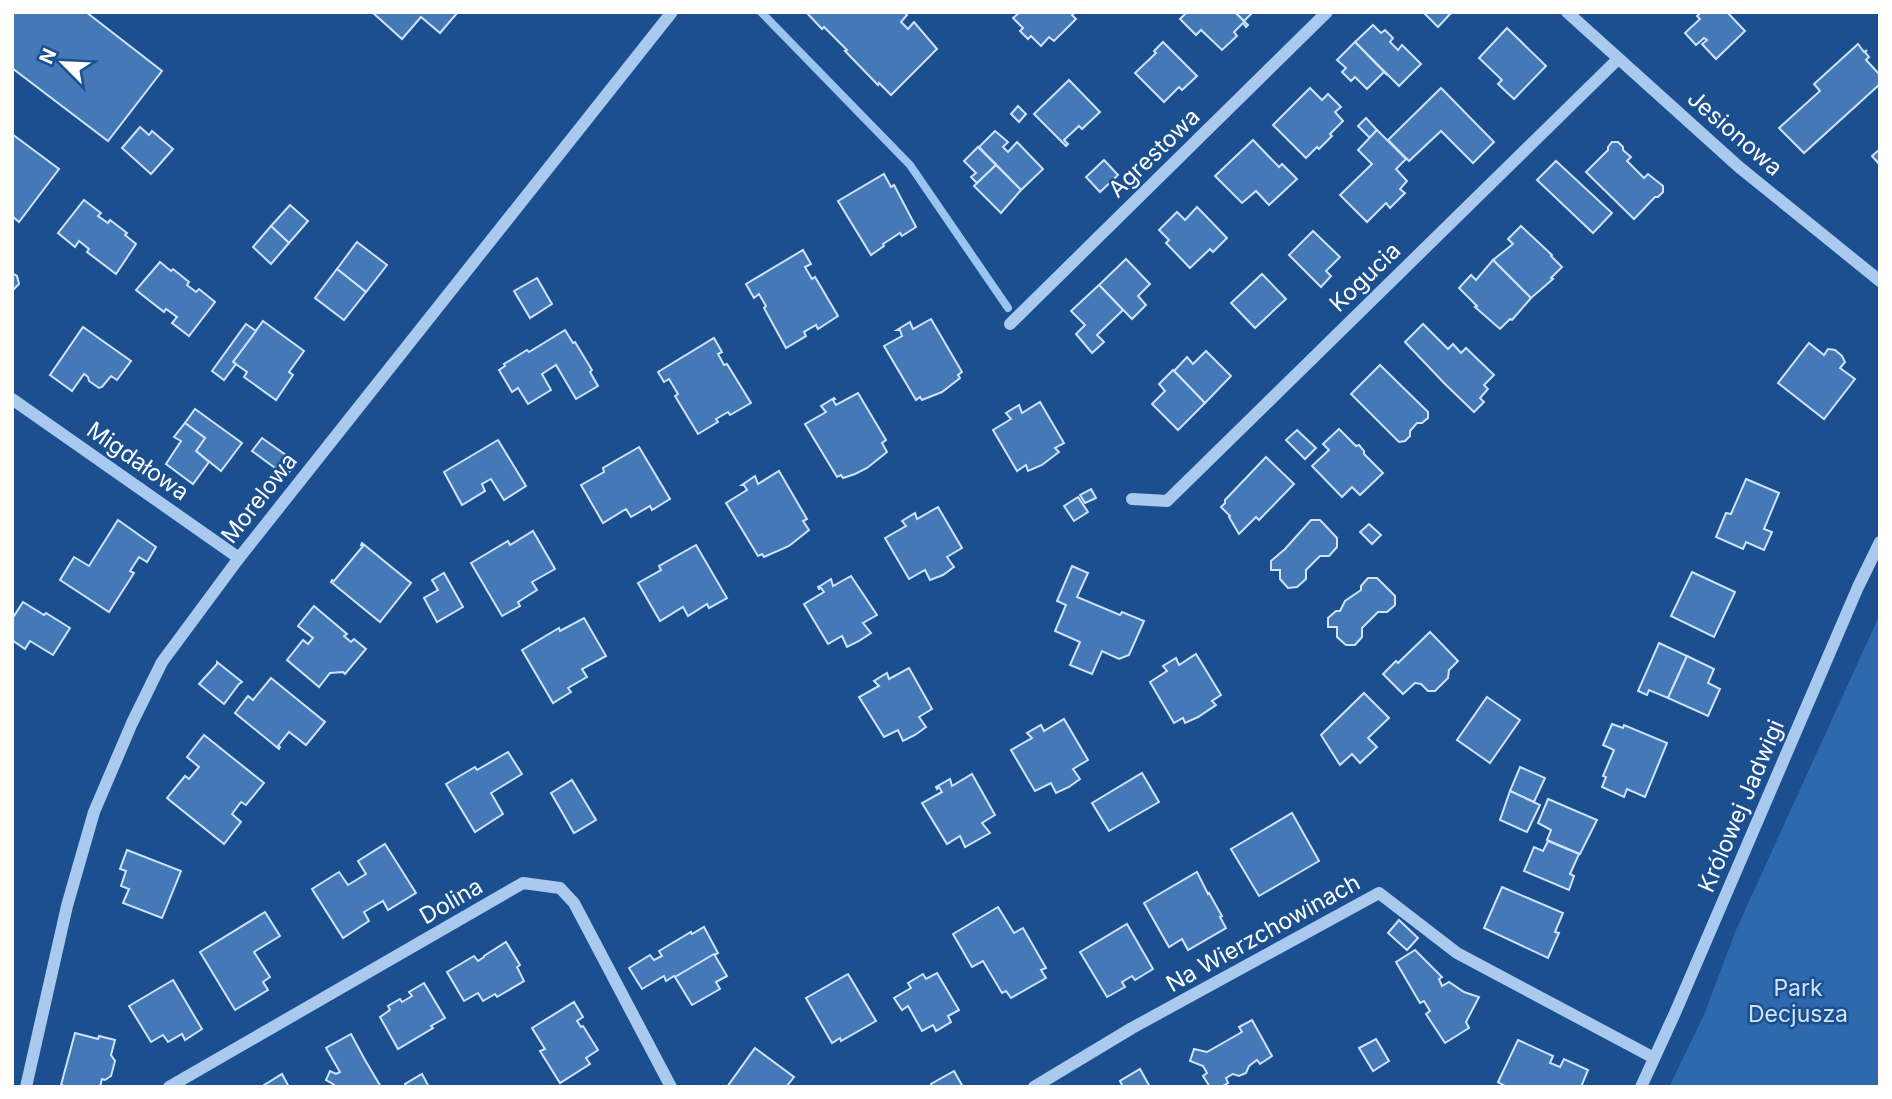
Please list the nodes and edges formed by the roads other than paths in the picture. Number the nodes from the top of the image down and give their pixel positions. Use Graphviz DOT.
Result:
graph roads {
  1 [pos="672,12"];
  2 [pos="1327,12"];
  3 [pos="1567,12"];
  4 [pos="1618,58"];
  5 [pos="1880,281"];
  6 [pos="1010,324"];
  7 [pos="12,399"];
  8 [pos="1132,499"];
  9 [pos="1880,541"];
  10 [pos="239,558"];
  11 [pos="1654,1059"];
  12 [pos="26,1087"];
  13 [pos="169,1087"];
  14 [pos="671,1087"];
  15 [pos="1034,1087"];
  16 [pos="1641,1087"];
  1 -- 10 [label="street, Morelowa"];
  2 -- 6 [label="street, Agrestowa"];
  3 -- 4 [label="street, Jesionowa"];
  4 -- 5 [label="street, Jesionowa"];
  4 -- 8 [label="street, Kogucia"];
  7 -- 10 [label="street, Migdałowa"];
  9 -- 11 [label="street, Królowej Jadwigi"];
  10 -- 12 [label="street, Morelowa"];
  11 -- 15 [label="street, Na Wierzchowinach"];
  11 -- 16 [label="street, Królowej Jadwigi"];
  13 -- 14 [label="street, Dolina"];
}
